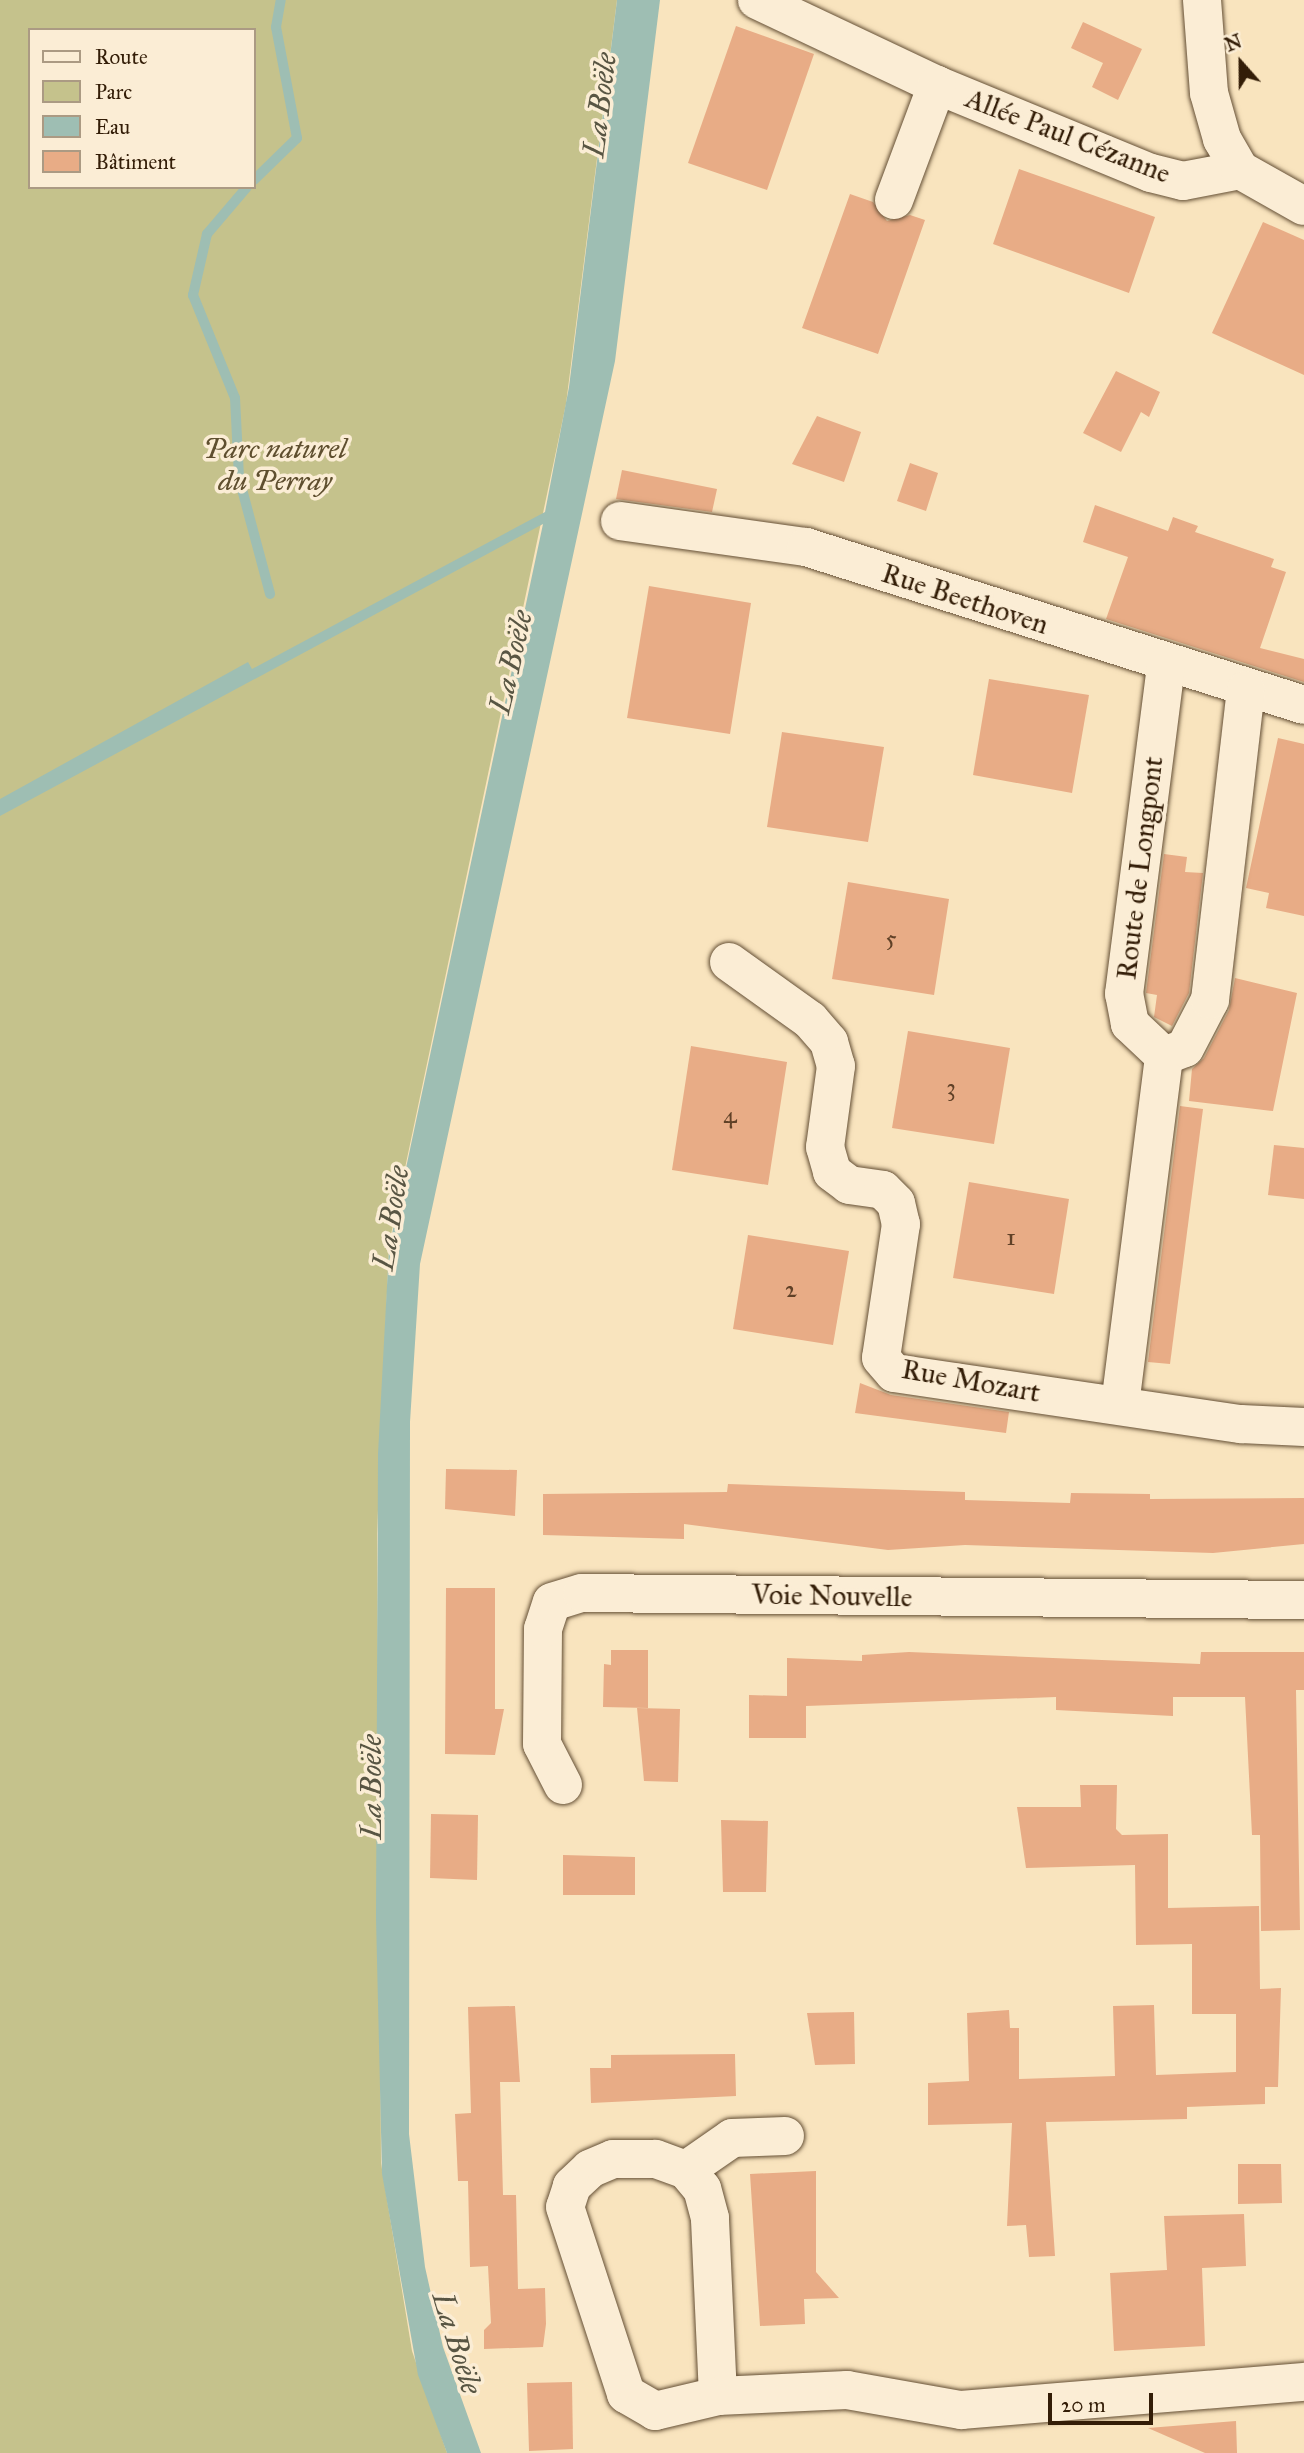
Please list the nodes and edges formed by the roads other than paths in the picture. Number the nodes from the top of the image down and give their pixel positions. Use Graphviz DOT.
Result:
graph roads {
  1 [pos="757,0"];
  2 [pos="1202,0"];
  3 [pos="937,85"];
  4 [pos="1240,170"];
  5 [pos="894,201"];
  6 [pos="1304,205"];
  7 [pos="620,521"];
  8 [pos="1166,665"];
  9 [pos="1246,690"];
  10 [pos="1304,705"];
  11 [pos="729,962"];
  12 [pos="1164,1056"];
  13 [pos="1120,1405"];
  14 [pos="1304,1427"];
  15 [pos="1304,1600"];
  16 [pos="563,1785"];
  17 [pos="785,2136"];
  18 [pos="686,2171"];
  19 [pos="1304,2382"];
  20 [pos="719,2396"];
  1 -- 3 [label="street, Allée Paul Cézanne"];
  2 -- 4 [label="street"];
  3 -- 4 [label="street, Allée Paul Cézanne"];
  3 -- 5 [label="street, Allée Paul Cézanne"];
  4 -- 6 [label="street"];
  7 -- 8 [label="street, Rue Beethoven"];
  8 -- 9 [label="street, Rue Beethoven"];
  8 -- 12 [label="street, Route de Longpont"];
  9 -- 10 [label="street, Rue Beethoven"];
  9 -- 12 [label="street"];
  11 -- 13 [label="street, Rue Mozart"];
  12 -- 13 [label="street"];
  13 -- 14 [label="street, Rue Mozart"];
  15 -- 16 [label="street, Voie Nouvelle"];
  17 -- 18 [label="street"];
  18 -- 20 [label="street"];
  18 -- 20 [label="street"];
  19 -- 20 [label="street"];
}
